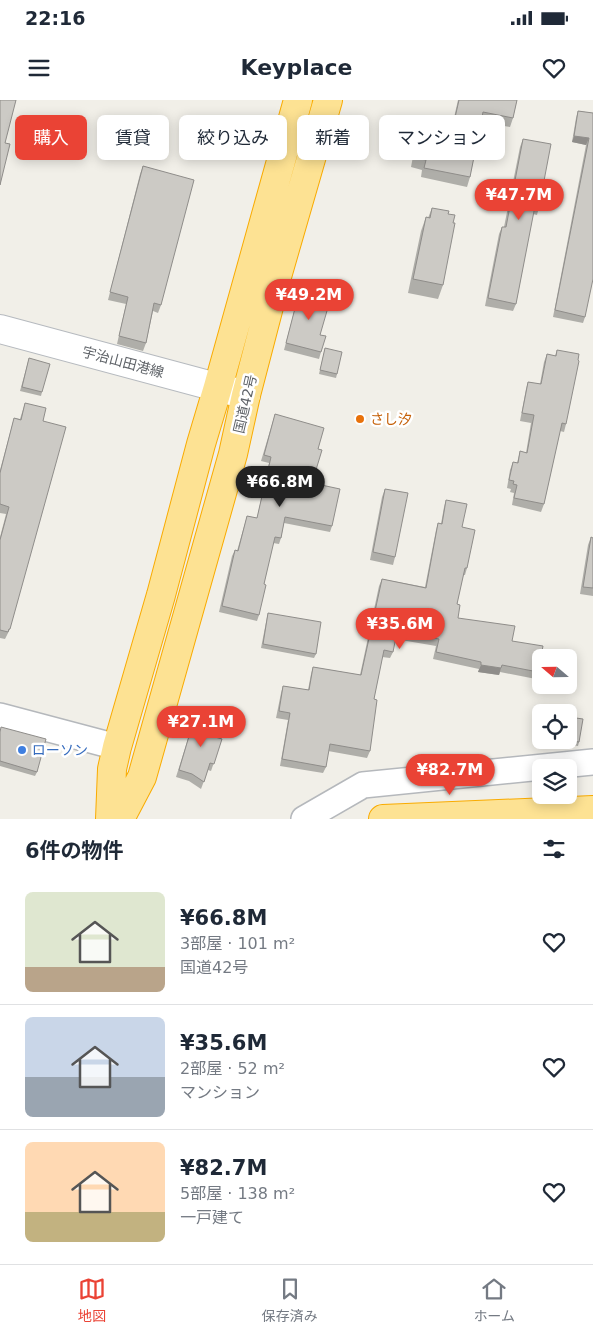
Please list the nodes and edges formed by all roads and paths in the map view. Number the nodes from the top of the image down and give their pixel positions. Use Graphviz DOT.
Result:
graph roads {
  1 [pos="298,100"];
  2 [pos="328,100"];
  3 [pos="0,329"];
  4 [pos="218,387"];
  5 [pos="246,395"];
  6 [pos="0,716"];
  7 [pos="117,747"];
  8 [pos="593,762"];
  9 [pos="593,810"];
  10 [pos="110,819"];
  11 [pos="120,819"];
  12 [pos="304,819"];
  13 [pos="383,819"];
  1 -- 4 [label="highway"];
  2 -- 5 [label="highway, 国道42号"];
  3 -- 4 [label="main road, 宇治山田港線"];
  4 -- 5 [label="main road, 宇治山田港線"];
  4 -- 7 [label="highway"];
  5 -- 11 [label="highway, 国道42号"];
  6 -- 7 [label="street"];
  7 -- 10 [label="highway"];
  8 -- 12 [label="street"];
  9 -- 13 [label="highway"];
}
